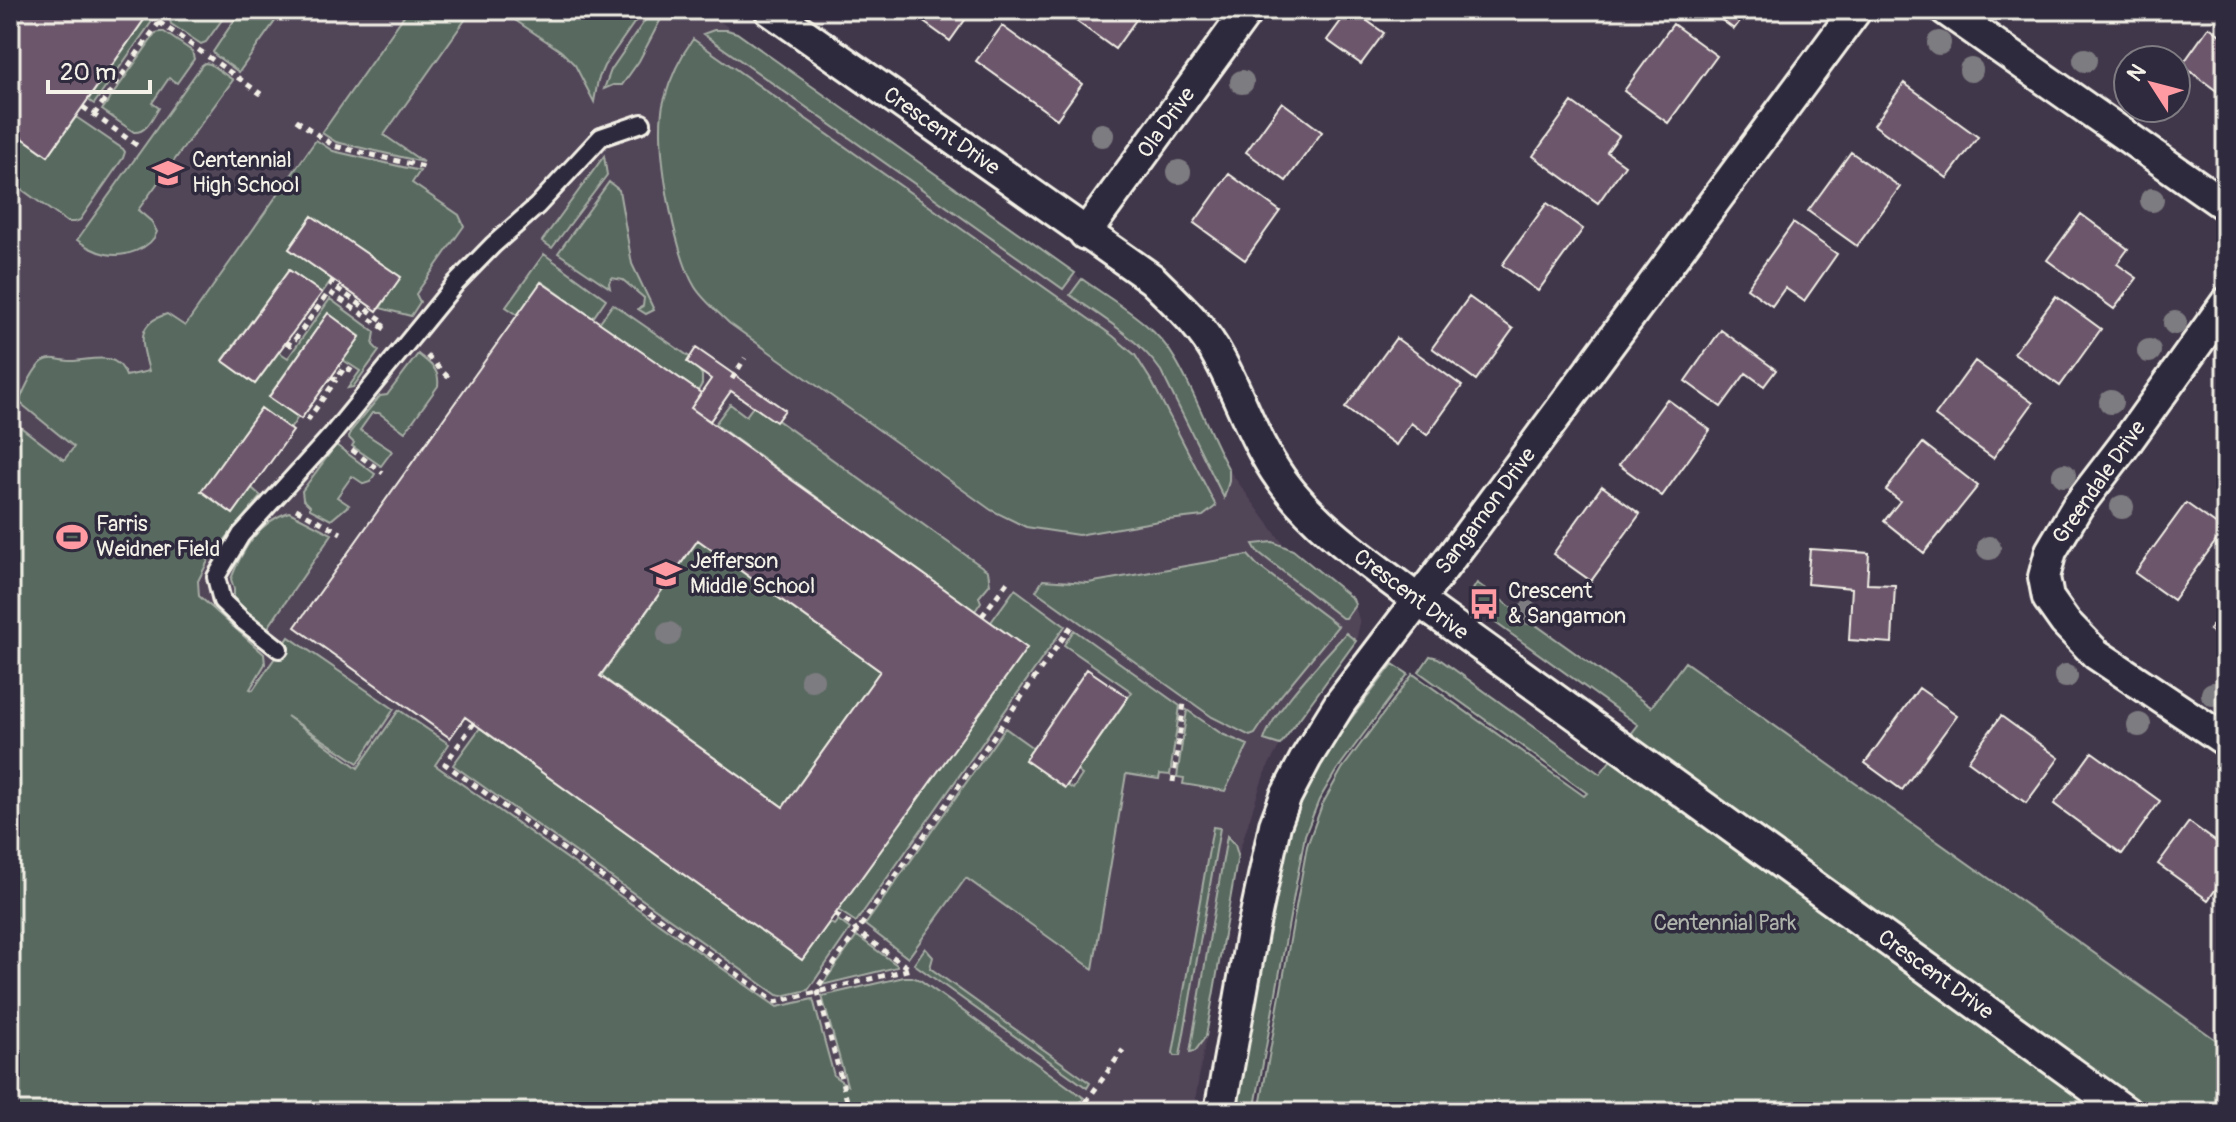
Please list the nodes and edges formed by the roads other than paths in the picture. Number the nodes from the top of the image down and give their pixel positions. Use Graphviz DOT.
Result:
graph roads {
  1 [pos="770,10"];
  2 [pos="1248,10"];
  3 [pos="1856,10"];
  4 [pos="1946,10"];
  5 [pos="642,123"];
  6 [pos="2226,206"];
  7 [pos="1085,234"];
  8 [pos="2226,303"];
  9 [pos="1419,601"];
  10 [pos="279,649"];
  11 [pos="2226,741"];
  12 [pos="1220,1112"];
  13 [pos="2126,1112"];
  1 -- 7 [label="street, Crescent Drive"];
  2 -- 7 [label="street, Ola Drive"];
  3 -- 9 [label="street, Sangamon Drive"];
  4 -- 6 [label="street"];
  5 -- 10 [label="lane"];
  7 -- 9 [label="street, Crescent Drive"];
  8 -- 11 [label="street, Greendale Drive"];
  9 -- 12 [label="street, Sangamon Drive"];
  9 -- 13 [label="street, Crescent Drive"];
}
